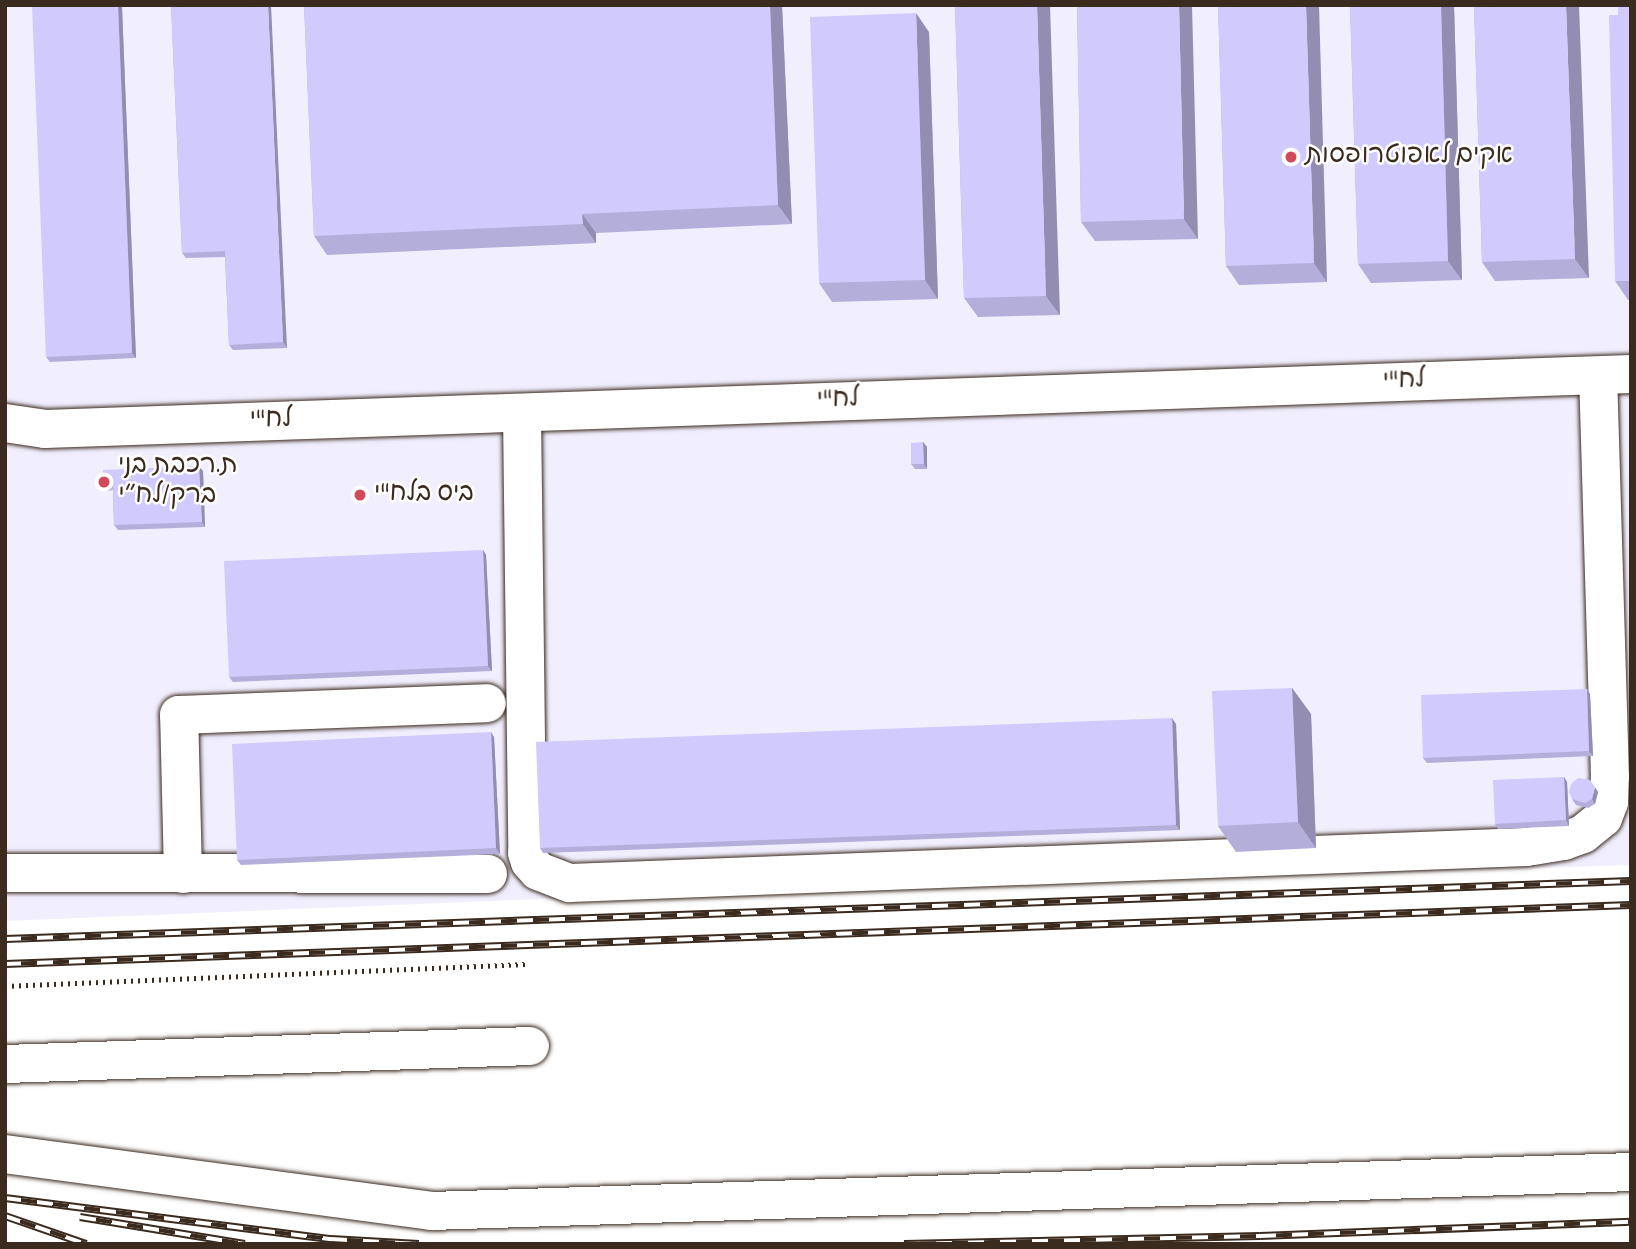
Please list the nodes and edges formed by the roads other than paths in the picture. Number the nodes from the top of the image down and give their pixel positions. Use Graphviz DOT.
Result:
graph roads {
  1 [pos="1614,375"];
  2 [pos="522,413"];
  3 [pos="5,423"];
  4 [pos="45,429"];
  5 [pos="5,451"];
  6 [pos="487,703"];
  7 [pos="5,873"];
  8 [pos="183,874"];
  9 [pos="488,874"];
  10 [pos="530,1046"];
  11 [pos="5,1064"];
  12 [pos="5,1154"];
  13 [pos="1631,1172"];
  1 -- 2 [label="street, לח\"י"];
  1 -- 2 [label="street"];
  2 -- 4 [label="street, לח\"י"];
  3 -- 4 [label="street, לח\"י"];
  4 -- 5 [label="street"];
  6 -- 8 [label="street"];
  7 -- 8 [label="street"];
  8 -- 9 [label="street"];
  10 -- 11 [label="street"];
  12 -- 13 [label="street"];
}
